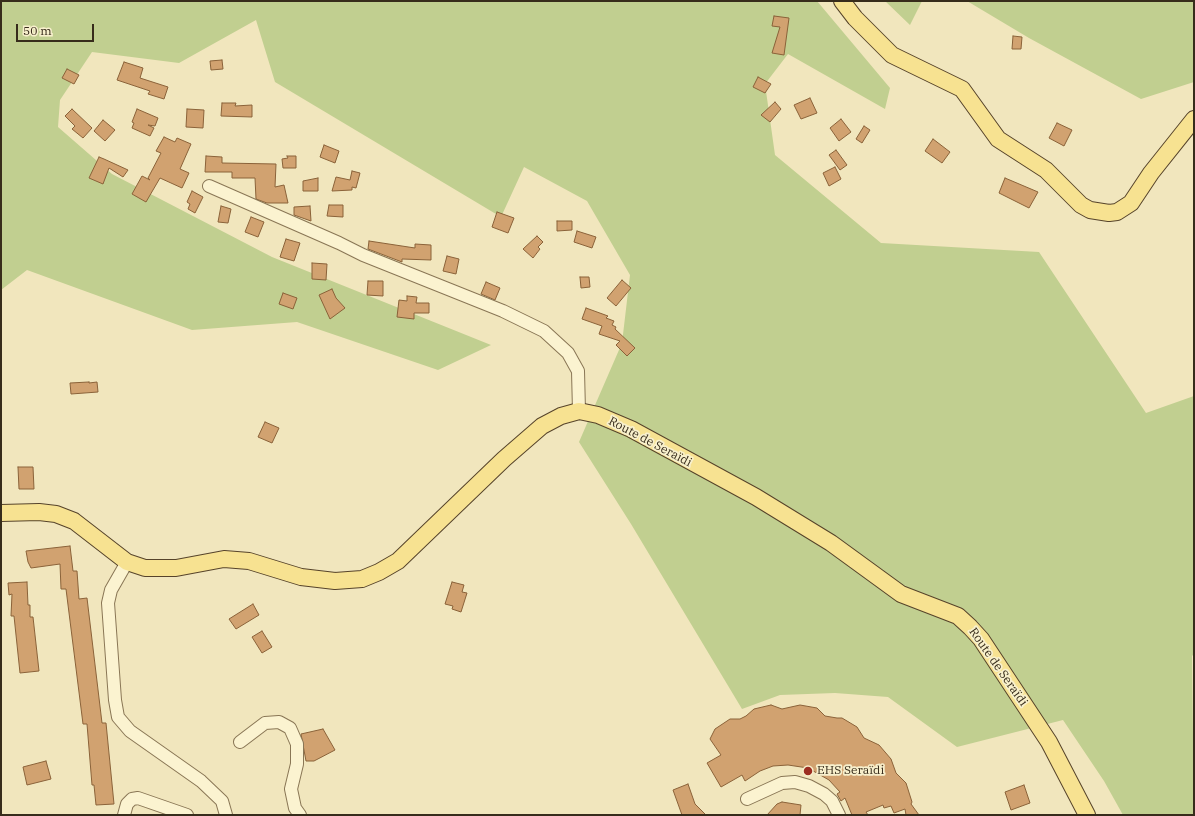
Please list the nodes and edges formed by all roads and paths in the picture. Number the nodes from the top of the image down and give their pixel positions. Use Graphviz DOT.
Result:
graph roads {
  1 [pos="842,1"];
  2 [pos="1194,118"];
  3 [pos="209,186"];
  4 [pos="579,410"];
  5 [pos="1,513"];
  6 [pos="126,562"];
  7 [pos="240,742"];
  8 [pos="747,799"];
  9 [pos="124,815"];
  10 [pos="187,815"];
  11 [pos="226,815"];
  12 [pos="300,815"];
  13 [pos="839,815"];
  14 [pos="1087,815"];
  1 -- 2 [label="main road"];
  3 -- 4 [label="street"];
  4 -- 6 [label="main road"];
  4 -- 14 [label="main road, Route de Seraïdi"];
  5 -- 6 [label="main road"];
  6 -- 11 [label="street"];
  7 -- 12 [label="street"];
  8 -- 13 [label="street"];
  9 -- 10 [label="street"];
}
